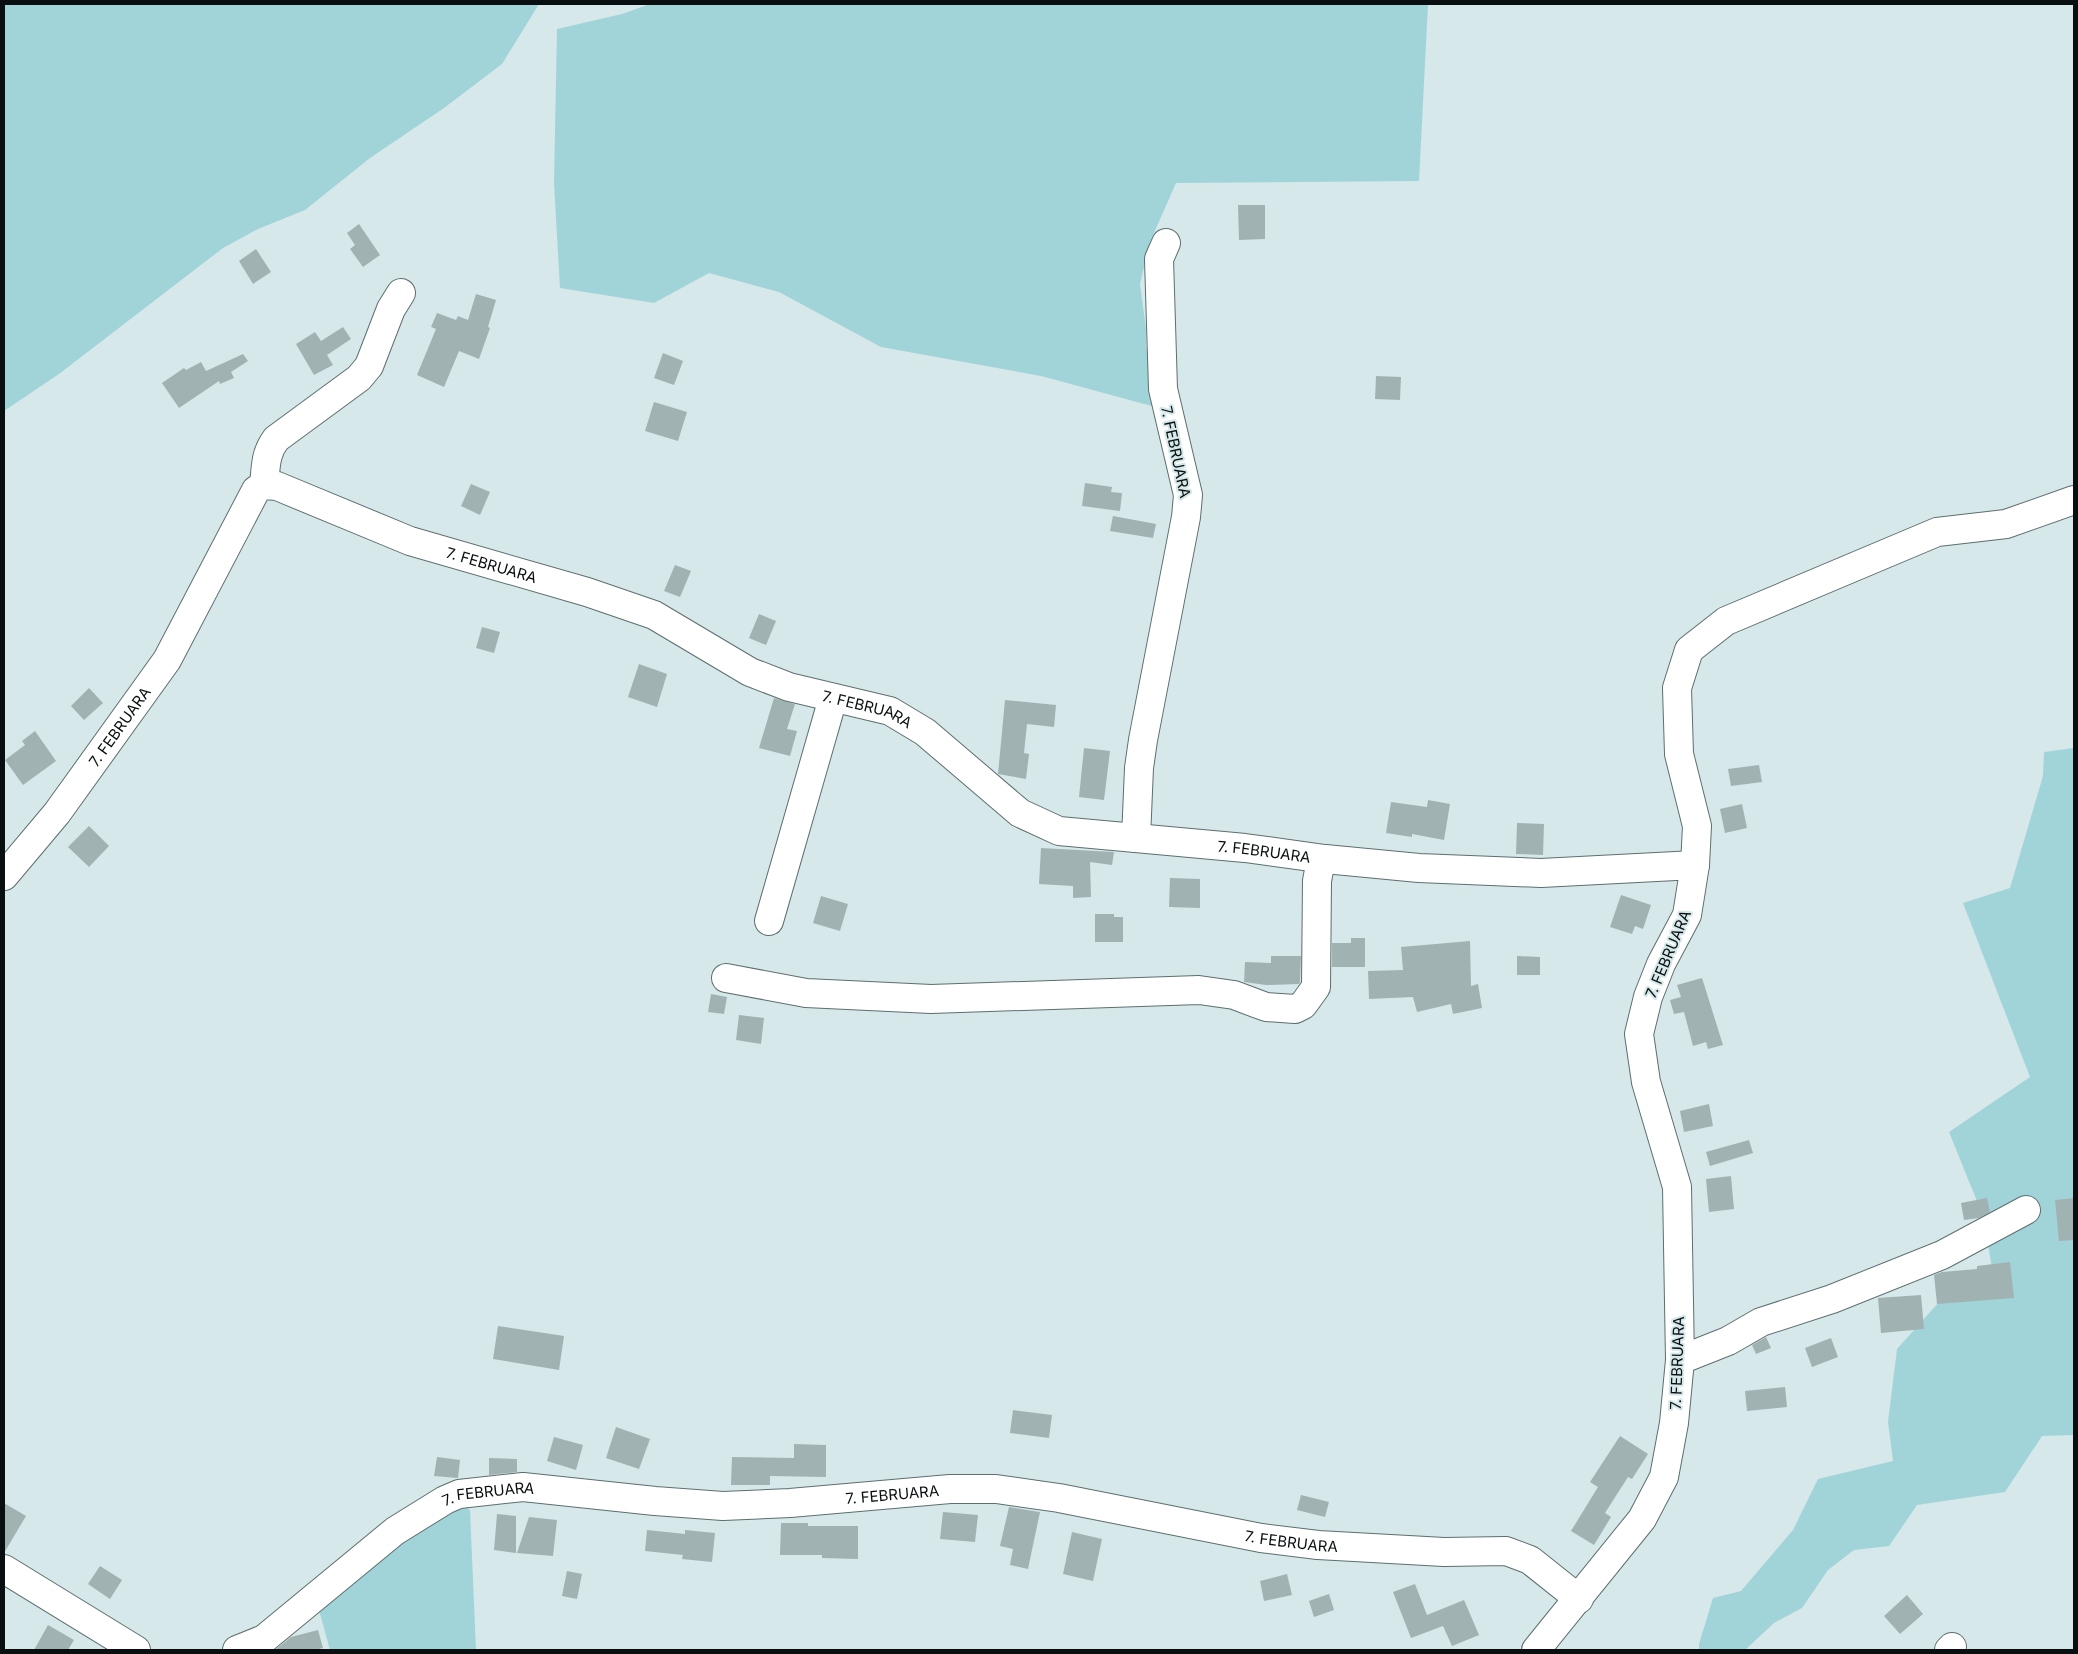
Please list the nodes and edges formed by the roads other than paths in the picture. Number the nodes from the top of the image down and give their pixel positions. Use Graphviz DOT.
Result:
graph roads {
  1 [pos="1166,243"];
  2 [pos="401,293"];
  3 [pos="264,485"];
  4 [pos="2074,500"];
  5 [pos="833,698"];
  6 [pos="1136,838"];
  7 [pos="1325,859"];
  8 [pos="1695,866"];
  9 [pos="4,876"];
  10 [pos="769,921"];
  11 [pos="726,978"];
  12 [pos="2026,1210"];
  13 [pos="1680,1360"];
  14 [pos="4,1569"];
  15 [pos="1579,1599"];
  16 [pos="136,1650"];
  17 [pos="237,1650"];
  18 [pos="1536,1650"];
  1 -- 6 [label="street, 7. FEBRUARA"];
  2 -- 3 [label="street"];
  3 -- 5 [label="street, 7. FEBRUARA"];
  3 -- 9 [label="street, 7. FEBRUARA"];
  4 -- 8 [label="street"];
  5 -- 6 [label="street, 7. FEBRUARA"];
  5 -- 10 [label="street"];
  6 -- 7 [label="street, 7. FEBRUARA"];
  7 -- 8 [label="street, 7. FEBRUARA"];
  7 -- 11 [label="street"];
  8 -- 13 [label="street, 7. FEBRUARA"];
  12 -- 13 [label="street"];
  13 -- 15 [label="street, 7. FEBRUARA"];
  14 -- 16 [label="street"];
  15 -- 17 [label="street, 7. FEBRUARA"];
  15 -- 18 [label="street, 7. FEBRUARA"];
}
